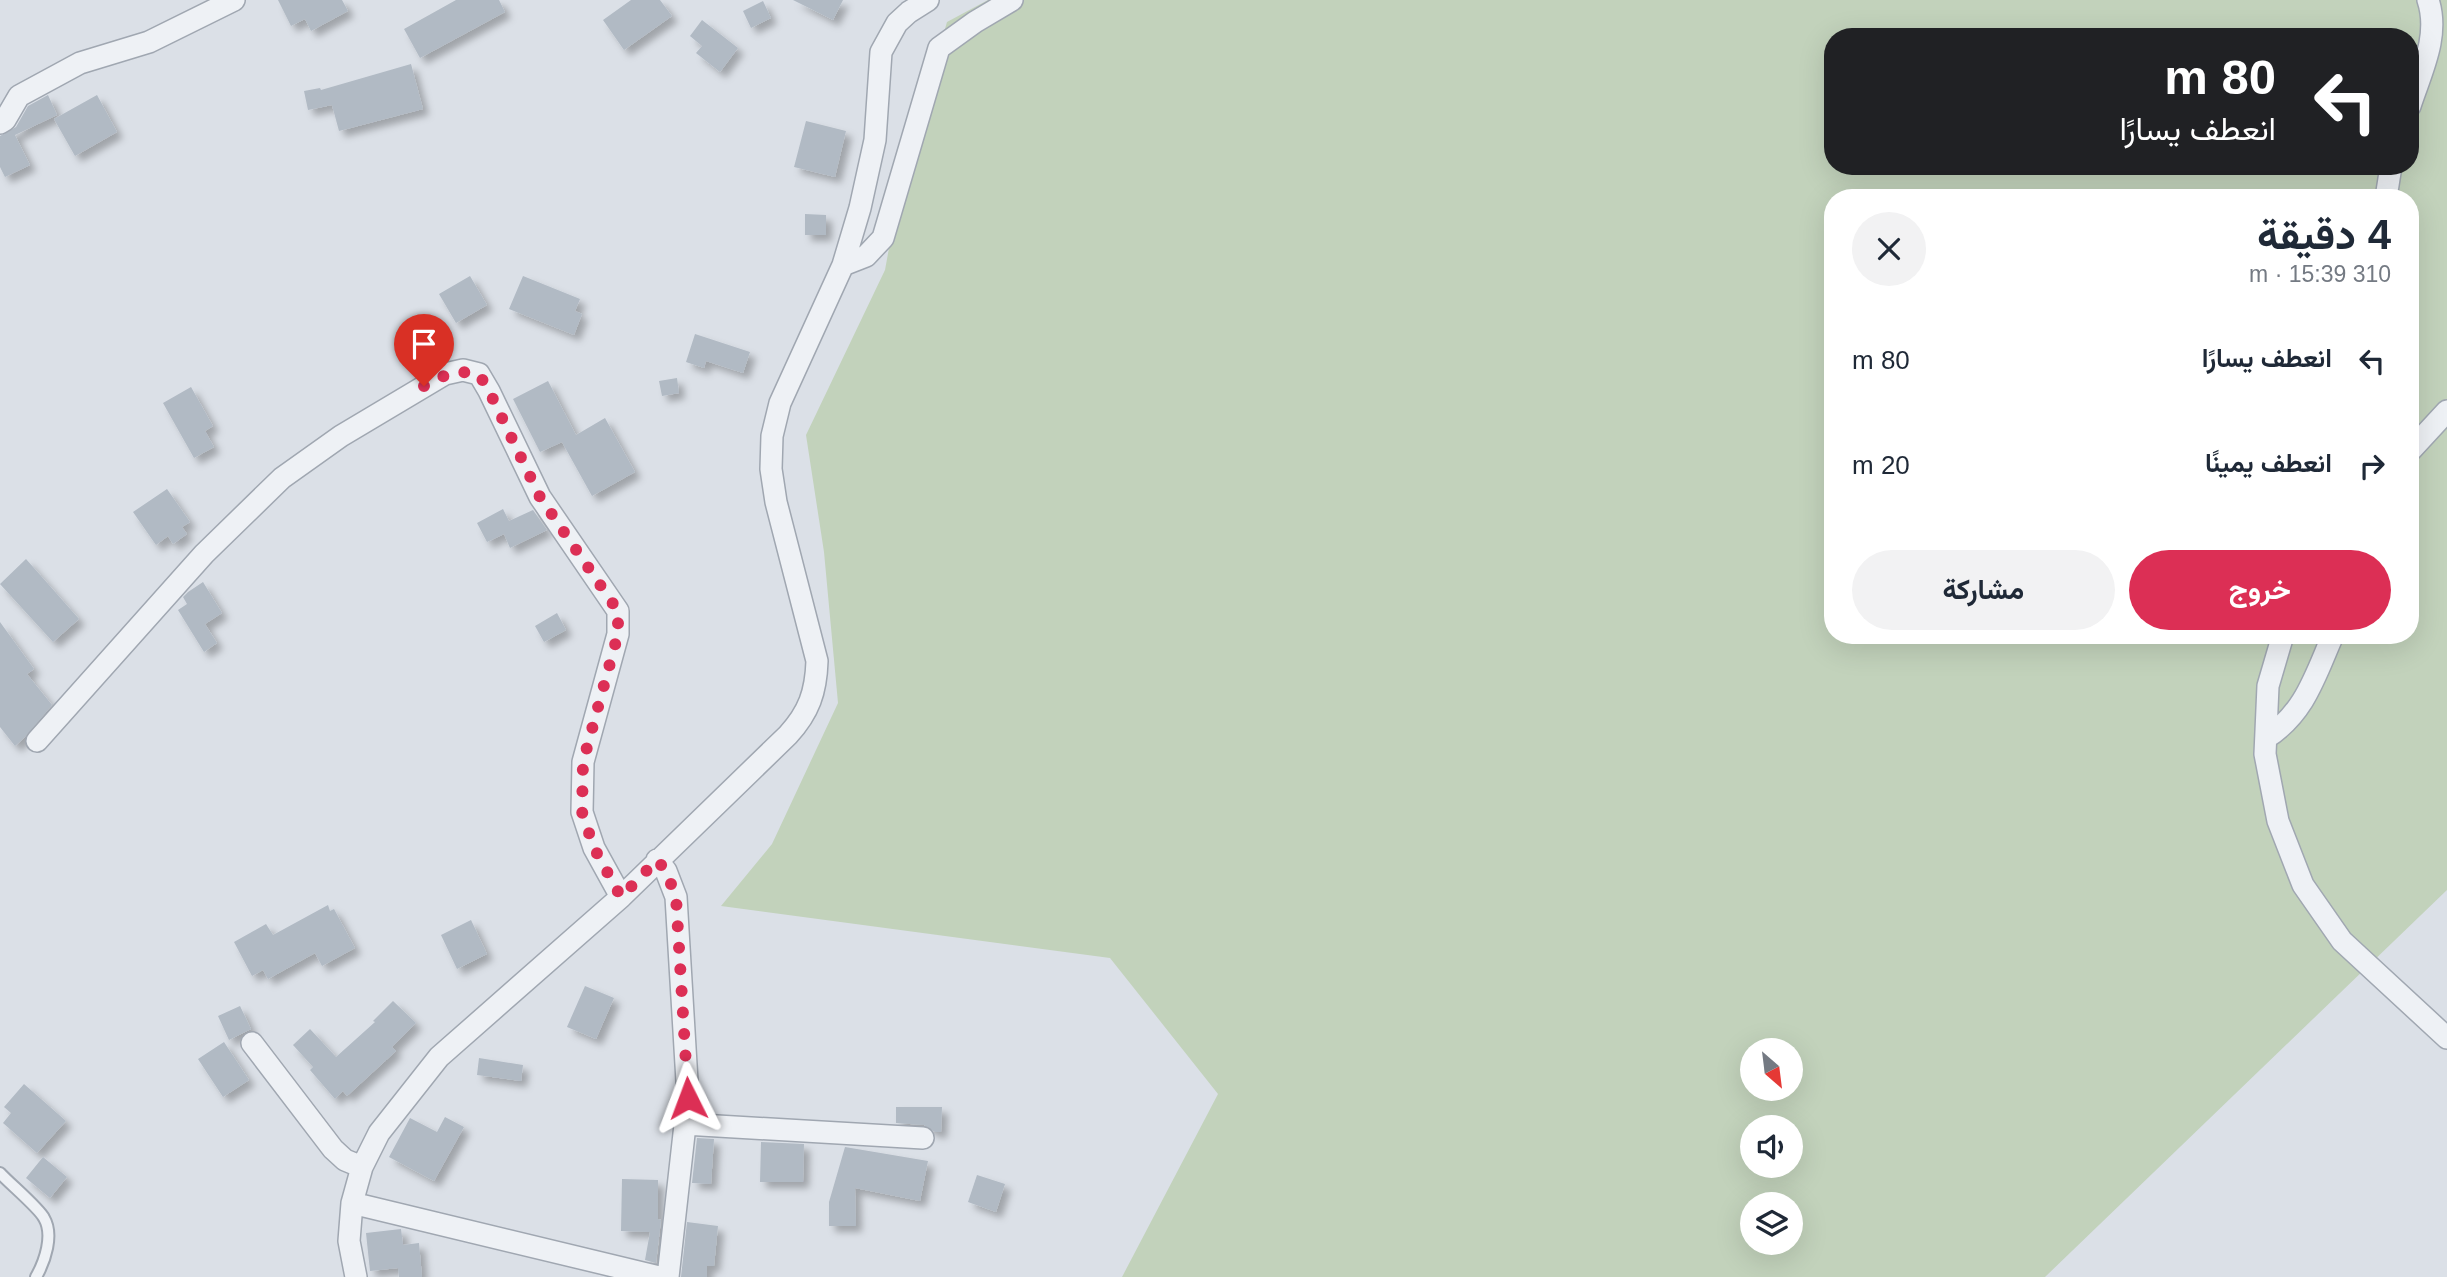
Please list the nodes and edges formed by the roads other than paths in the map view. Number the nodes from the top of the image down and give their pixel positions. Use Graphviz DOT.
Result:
graph roads {
  1 [pos="234,0"];
  2 [pos="928,0"];
  3 [pos="1012,0"];
  4 [pos="2428,0"];
  5 [pos="2419,79"];
  6 [pos="0,123"];
  7 [pos="843,265"];
  8 [pos="2447,411"];
  9 [pos="2419,441"];
  10 [pos="2280,644"];
  11 [pos="2329,644"];
  12 [pos="2266,738"];
  13 [pos="37,741"];
  14 [pos="657,860"];
  15 [pos="621,897"];
  16 [pos="2447,1038"];
  17 [pos="252,1043"];
  18 [pos="684,1124"];
  19 [pos="923,1138"];
  20 [pos="362,1167"];
  21 [pos="0,1174"];
  22 [pos="352,1203"];
  23 [pos="36,1277"];
  24 [pos="356,1277"];
  25 [pos="659,1277"];
  26 [pos="668,1277"];
  1 -- 6 [label="street"];
  2 -- 7 [label="street"];
  3 -- 7 [label="street"];
  4 -- 5 [label="street"];
  7 -- 14 [label="street"];
  8 -- 9 [label="street"];
  10 -- 12 [label="street"];
  11 -- 12 [label="street"];
  12 -- 16 [label="street"];
  13 -- 15 [label="street"];
  14 -- 15 [label="street"];
  14 -- 18 [label="street"];
  15 -- 20 [label="street"];
  17 -- 20 [label="street"];
  18 -- 19 [label="street"];
  18 -- 26 [label="street"];
  20 -- 22 [label="street"];
  21 -- 23 [label="lane"];
  22 -- 24 [label="street"];
  22 -- 25 [label="street"];
}
